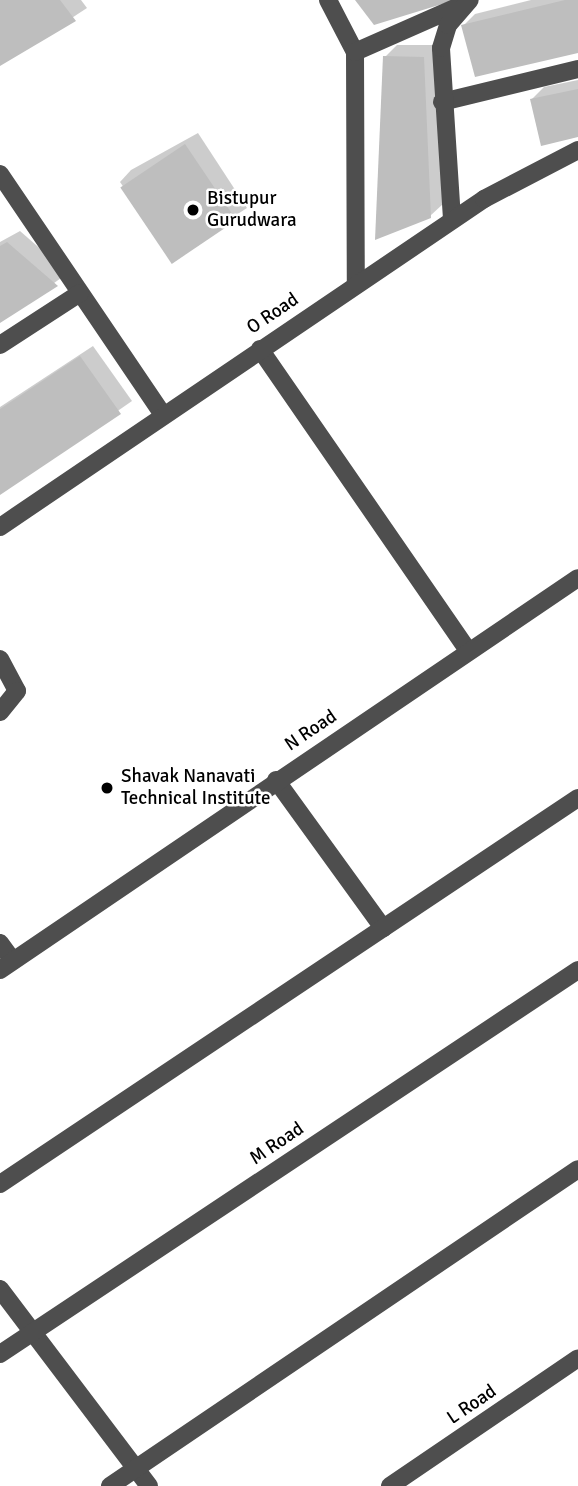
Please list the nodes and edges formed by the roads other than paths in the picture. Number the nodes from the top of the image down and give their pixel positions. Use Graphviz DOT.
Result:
graph roads {
  1 [pos="328,0"];
  2 [pos="472,1"];
  3 [pos="355,52"];
  4 [pos="578,69"];
  5 [pos="442,102"];
  6 [pos="578,150"];
  7 [pos="0,174"];
  8 [pos="452,219"];
  9 [pos="356,283"];
  10 [pos="80,293"];
  11 [pos="0,345"];
  12 [pos="260,349"];
  13 [pos="163,415"];
  14 [pos="0,527"];
  15 [pos="578,578"];
  16 [pos="467,649"];
  17 [pos="0,659"];
  18 [pos="0,712"];
  19 [pos="276,780"];
  20 [pos="578,798"];
  21 [pos="383,928"];
  22 [pos="0,943"];
  23 [pos="6,966"];
  24 [pos="578,970"];
  25 [pos="578,1169"];
  26 [pos="0,1184"];
  27 [pos="0,1290"];
  28 [pos="32,1332"];
  29 [pos="0,1354"];
  30 [pos="578,1358"];
  31 [pos="136,1468"];
  32 [pos="110,1486"];
  33 [pos="149,1486"];
  34 [pos="390,1486"];
  1 -- 3 [label="street"];
  2 -- 3 [label="street"];
  2 -- 5 [label="street"];
  3 -- 9 [label="street"];
  4 -- 5 [label="street"];
  5 -- 8 [label="street"];
  6 -- 8 [label="street, O Road"];
  7 -- 10 [label="street"];
  8 -- 9 [label="street, O Road"];
  9 -- 12 [label="street, O Road"];
  10 -- 11 [label="street"];
  10 -- 13 [label="street"];
  12 -- 13 [label="street, O Road"];
  12 -- 16 [label="street"];
  13 -- 14 [label="street, O Road"];
  15 -- 16 [label="street, N Road"];
  16 -- 19 [label="street, N Road"];
  17 -- 18 [label="street"];
  19 -- 21 [label="street"];
  19 -- 23 [label="street, N Road"];
  20 -- 21 [label="street"];
  21 -- 26 [label="street"];
  22 -- 23 [label="street"];
  24 -- 28 [label="street, M Road"];
  25 -- 31 [label="street"];
  27 -- 28 [label="street"];
  28 -- 29 [label="street, M Road"];
  28 -- 31 [label="street"];
  30 -- 34 [label="street, L Road"];
  31 -- 32 [label="street"];
  31 -- 33 [label="street"];
}
